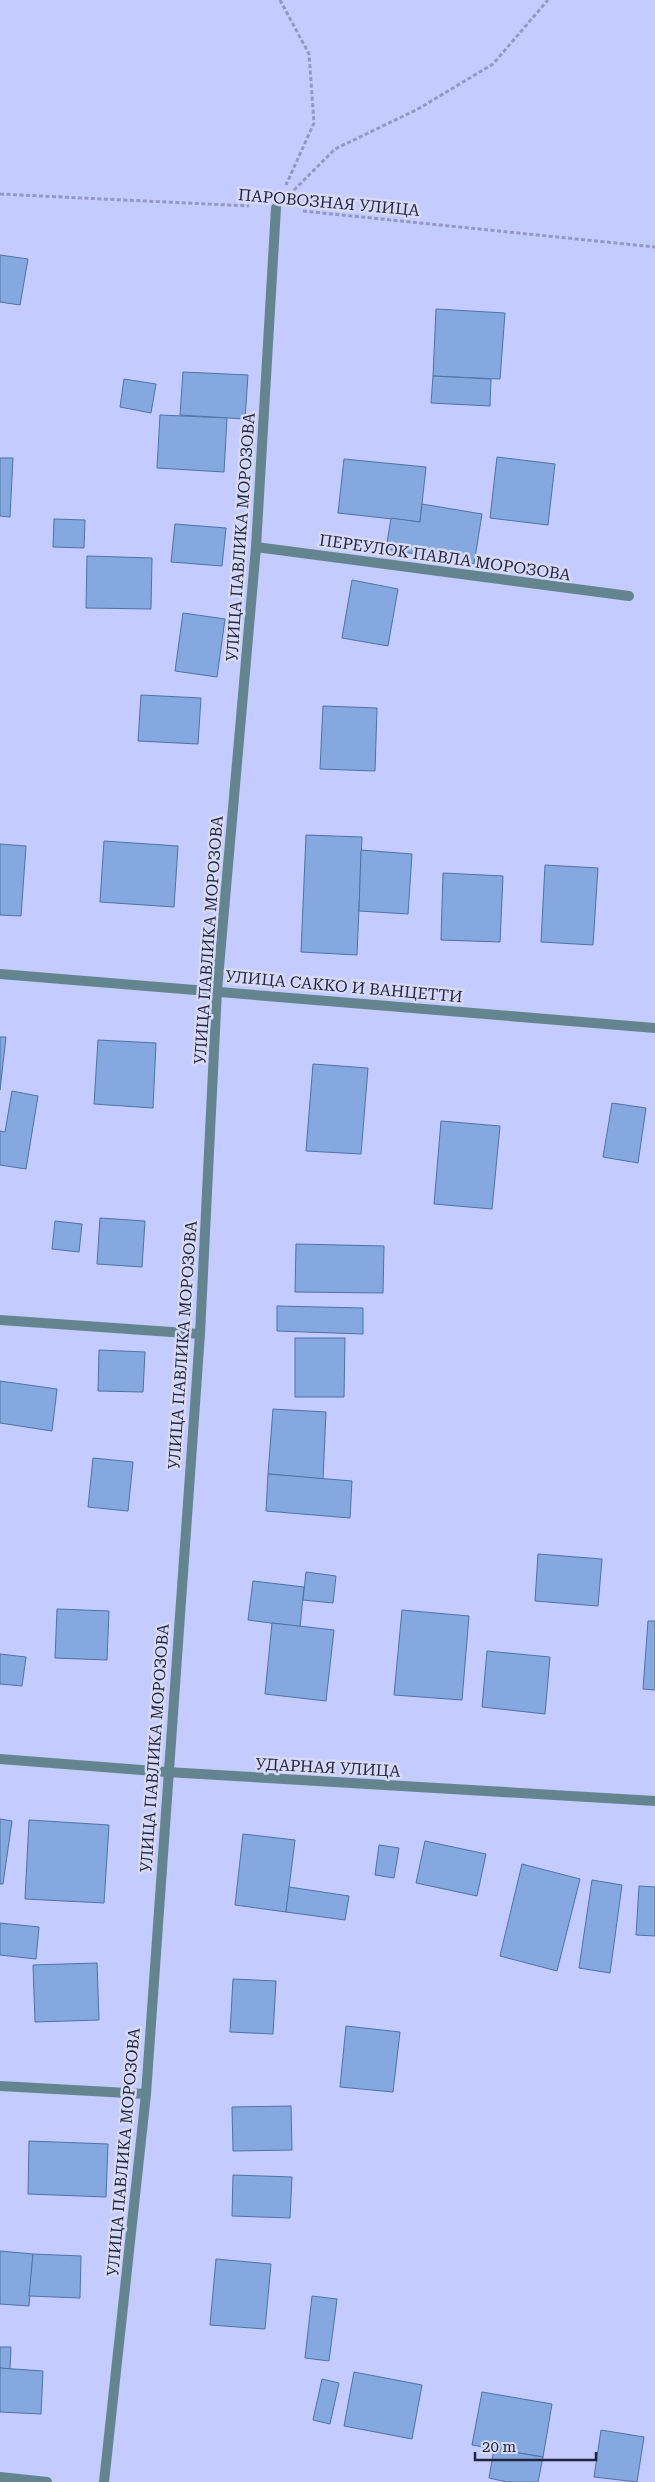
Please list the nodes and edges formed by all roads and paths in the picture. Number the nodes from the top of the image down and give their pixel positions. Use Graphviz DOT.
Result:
graph roads {
  1 [pos="280,0"];
  2 [pos="548,0"];
  3 [pos="0,194"];
  4 [pos="276,208"];
  5 [pos="655,247"];
  6 [pos="256,547"];
  7 [pos="629,596"];
  8 [pos="0,974"];
  9 [pos="217,990"];
  10 [pos="655,1028"];
  11 [pos="0,1320"];
  12 [pos="200,1334"];
  13 [pos="0,1759"];
  14 [pos="167,1772"];
  15 [pos="655,1801"];
  16 [pos="0,2086"];
  17 [pos="146,2094"];
  18 [pos="0,2477"];
  19 [pos="47,2482"];
  20 [pos="104,2482"];
  1 -- 4 [label="path"];
  2 -- 4 [label="path"];
  3 -- 4 [label="path, ПАРОВОЗНАЯ УЛИЦА"];
  4 -- 5 [label="path, ПАРОВОЗНАЯ УЛИЦА"];
  4 -- 6 [label="street, УЛИЦА ПАВЛИКА МОРОЗОВА"];
  6 -- 7 [label="street, ПЕРЕУЛОК ПАВЛА МОРОЗОВА"];
  6 -- 9 [label="street, УЛИЦА ПАВЛИКА МОРОЗОВА"];
  8 -- 9 [label="street, УЛИЦА САККО И ВАНЦЕТТИ"];
  9 -- 10 [label="street, УЛИЦА САККО И ВАНЦЕТТИ"];
  9 -- 12 [label="street, УЛИЦА ПАВЛИКА МОРОЗОВА"];
  11 -- 12 [label="street"];
  12 -- 14 [label="street, УЛИЦА ПАВЛИКА МОРОЗОВА"];
  13 -- 14 [label="street, УДАРНАЯ УЛИЦА"];
  14 -- 15 [label="street, УДАРНАЯ УЛИЦА"];
  14 -- 17 [label="street, УЛИЦА ПАВЛИКА МОРОЗОВА"];
  16 -- 17 [label="street"];
  17 -- 20 [label="street, УЛИЦА ПАВЛИКА МОРОЗОВА"];
  18 -- 19 [label="street"];
}
